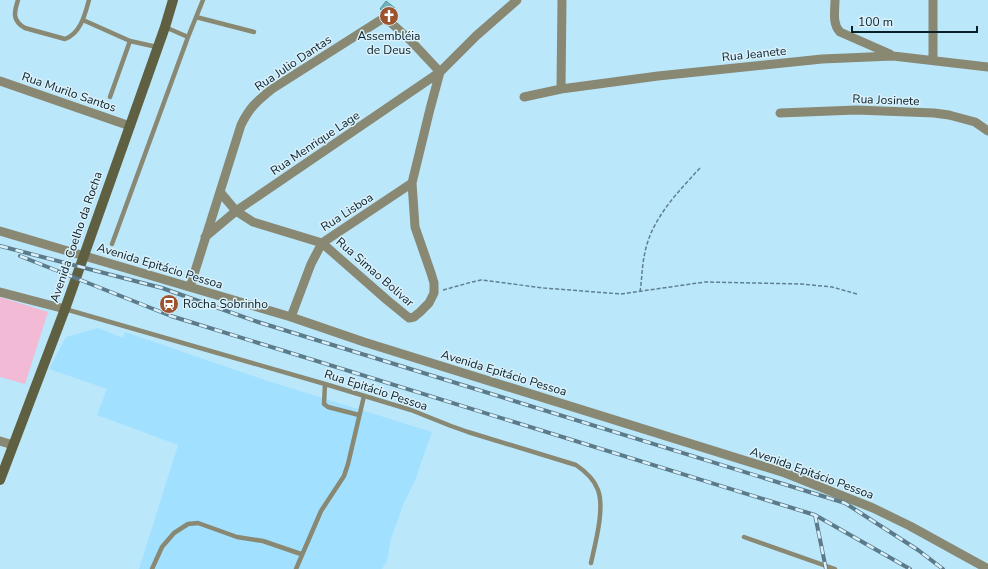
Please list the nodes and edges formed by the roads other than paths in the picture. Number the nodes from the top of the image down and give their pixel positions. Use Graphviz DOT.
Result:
graph roads {
  1 [pos="18,0"];
  2 [pos="89,0"];
  3 [pos="173,0"];
  4 [pos="203,0"];
  5 [pos="517,0"];
  6 [pos="562,0"];
  7 [pos="835,0"];
  8 [pos="933,0"];
  9 [pos="196,17"];
  10 [pos="83,20"];
  11 [pos="165,27"];
  12 [pos="254,32"];
  13 [pos="188,37"];
  14 [pos="130,41"];
  15 [pos="157,47"];
  16 [pos="893,56"];
  17 [pos="933,60"];
  18 [pos="988,67"];
  19 [pos="440,72"];
  20 [pos="0,81"];
  21 [pos="561,89"];
  22 [pos="110,97"];
  23 [pos="524,97"];
  24 [pos="780,112"];
  25 [pos="130,126"];
  26 [pos="988,131"];
  27 [pos="412,183"];
  28 [pos="220,192"];
  29 [pos="236,211"];
  30 [pos="0,231"];
  31 [pos="205,237"];
  32 [pos="322,243"];
  33 [pos="112,244"];
  34 [pos="83,255"];
  35 [pos="190,288"];
  36 [pos="0,292"];
  37 [pos="65,309"];
  38 [pos="291,317"];
  39 [pos="325,384"];
  40 [pos="364,396"];
  41 [pos="359,415"];
  42 [pos="0,441"];
  43 [pos="13,445"];
  44 [pos="0,480"];
  45 [pos="744,537"];
  46 [pos="301,554"];
  47 [pos="591,563"];
  48 [pos="152,569"];
  49 [pos="296,569"];
  50 [pos="836,569"];
  51 [pos="988,569"];
  1 -- 10 [label="lane"];
  2 -- 10 [label="lane"];
  3 -- 11 [label="main road, Avenida Coelho da Rocha"];
  4 -- 9 [label="lane"];
  5 -- 19 [label="street, Rua Menrique Lage"];
  6 -- 21 [label="street"];
  7 -- 16 [label="street"];
  8 -- 17 [label="street"];
  9 -- 12 [label="lane"];
  9 -- 13 [label="lane"];
  10 -- 14 [label="lane"];
  11 -- 13 [label="lane"];
  11 -- 15 [label="main road, Avenida Coelho da Rocha"];
  13 -- 33 [label="lane"];
  14 -- 15 [label="lane"];
  14 -- 22 [label="lane"];
  15 -- 25 [label="main road, Avenida Coelho da Rocha"];
  16 -- 17 [label="street, Rua Jeanete"];
  16 -- 21 [label="street, Rua Jeanete"];
  17 -- 18 [label="street, Rua Jeanete"];
  19 -- 27 [label="street"];
  19 -- 28 [label="street, Rua Julio Dantas"];
  19 -- 29 [label="street, Rua Menrique Lage"];
  20 -- 25 [label="street, Rua Murilo Santos"];
  21 -- 23 [label="street, Rua Jeanete"];
  24 -- 26 [label="street, Rua Josinete"];
  25 -- 34 [label="main road, Avenida Coelho da Rocha"];
  27 -- 32 [label="street, Rua Lisboa"];
  27 -- 32 [label="street, Rua Simao Bolivar"];
  28 -- 29 [label="street, Rua Simao Bolivar"];
  28 -- 31 [label="street, Rua Julio Dantas"];
  29 -- 31 [label="street, Rua Menrique Lage"];
  29 -- 32 [label="street, Rua Simao Bolivar"];
  30 -- 34 [label="street, Avenida Epitácio Pessoa"];
  31 -- 35 [label="street, Rua Julio Dantas"];
  32 -- 38 [label="street, Rua Lisboa"];
  34 -- 35 [label="street, Avenida Epitácio Pessoa"];
  34 -- 37 [label="main road, Avenida Coelho da Rocha"];
  35 -- 38 [label="street, Avenida Epitácio Pessoa"];
  36 -- 37 [label="street"];
  37 -- 39 [label="lane, Rua Epitácio Pessoa"];
  37 -- 43 [label="main road, Avenida Coelho da Rocha"];
  38 -- 51 [label="street, Avenida Epitácio Pessoa"];
  39 -- 40 [label="lane, Rua Epitácio Pessoa"];
  39 -- 41 [label="lane"];
  40 -- 41 [label="lane"];
  40 -- 47 [label="lane, Rua Epitácio Pessoa"];
  41 -- 46 [label="lane"];
  42 -- 43 [label="street"];
  43 -- 44 [label="main road, Avenida Coelho da Rocha"];
  45 -- 50 [label="lane"];
  46 -- 48 [label="lane"];
  46 -- 49 [label="lane"];
}
